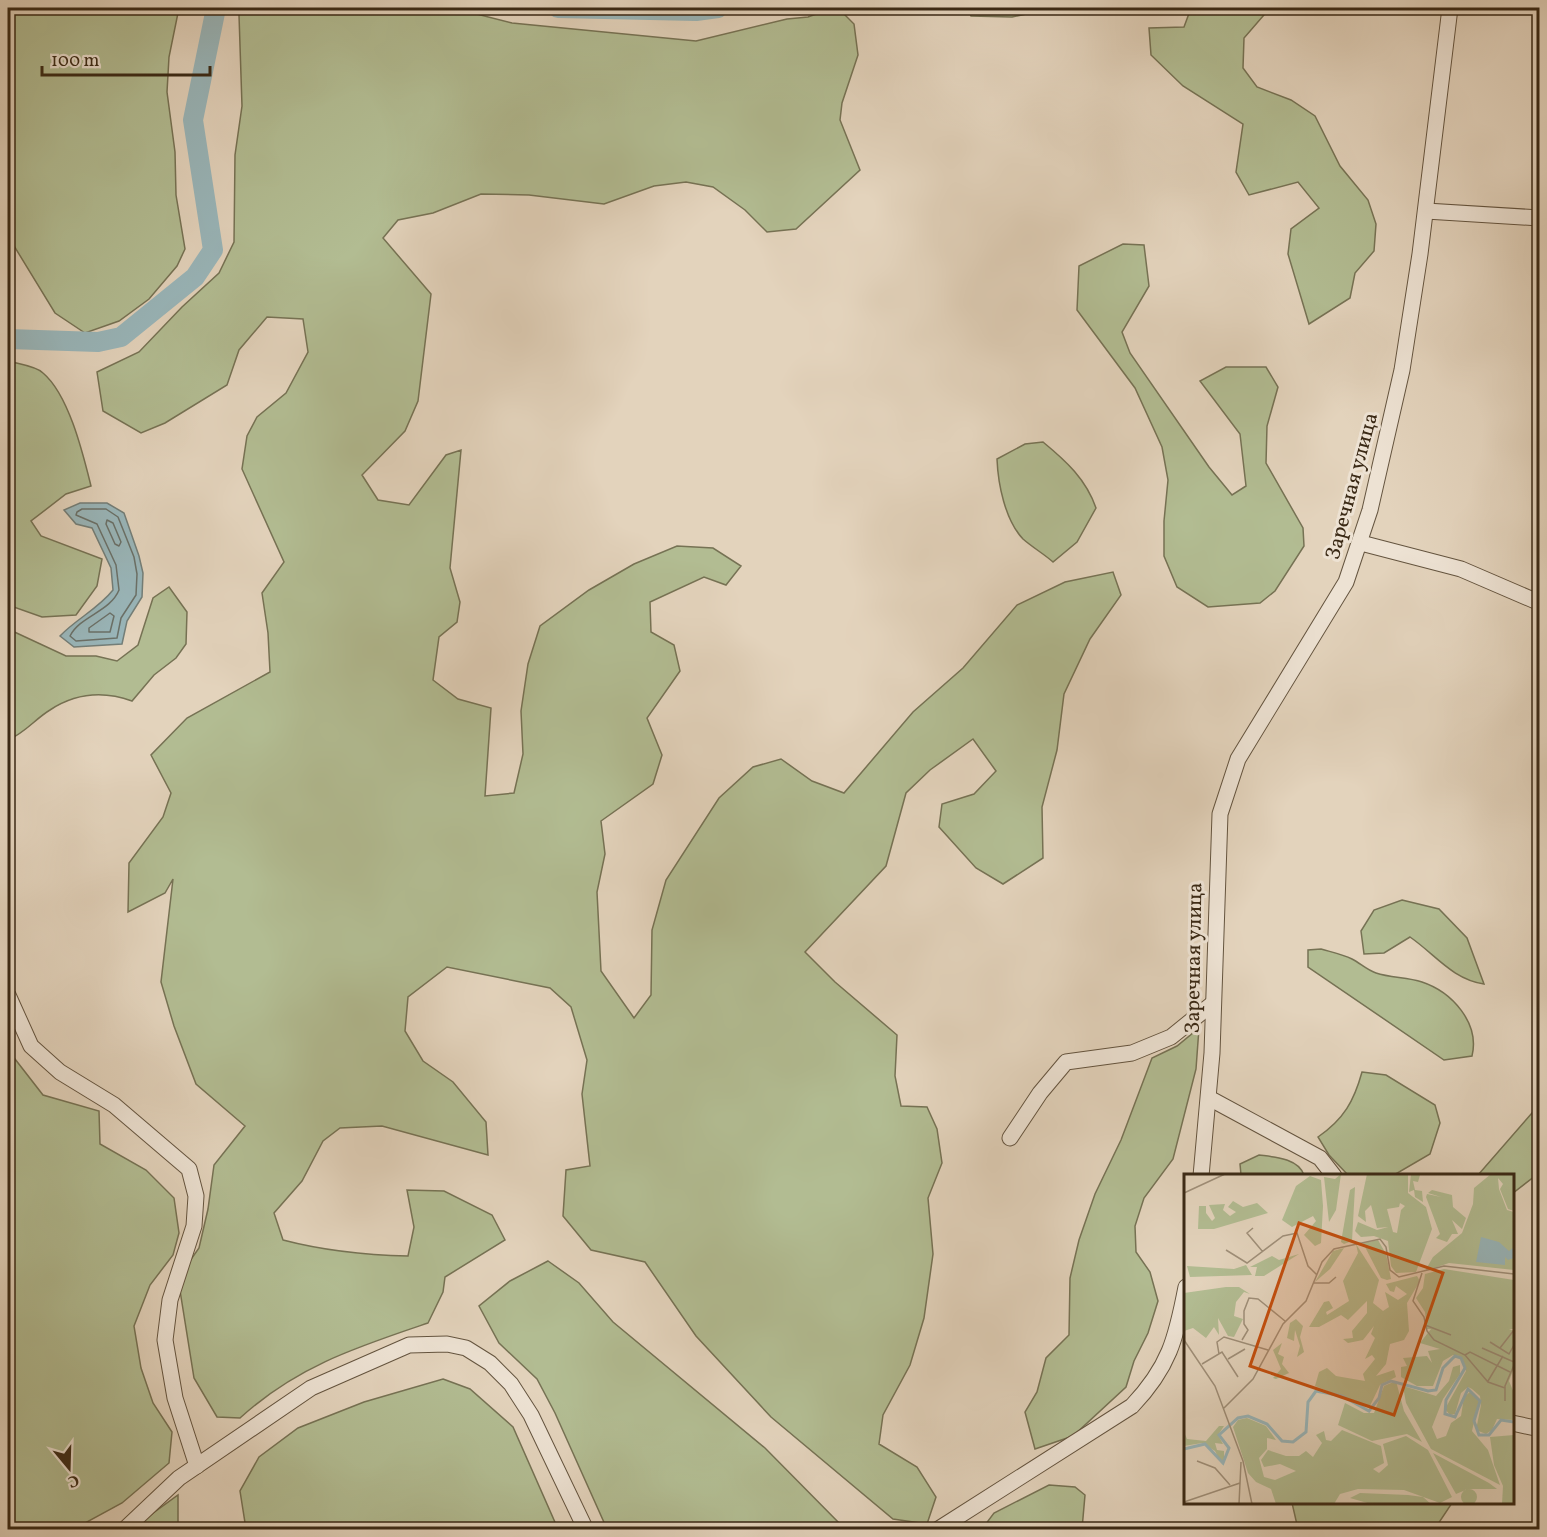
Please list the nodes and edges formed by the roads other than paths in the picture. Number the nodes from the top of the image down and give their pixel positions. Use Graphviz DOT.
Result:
graph roads {
  1 [pos="1450,8"];
  2 [pos="1426,211"];
  3 [pos="1539,218"];
  4 [pos="1361,543"];
  5 [pos="1539,603"];
  6 [pos="8,996"];
  7 [pos="1212,1004"];
  8 [pos="1209,1098"];
  9 [pos="1010,1138"];
  10 [pos="1201,1174"];
  11 [pos="1332,1174"];
  12 [pos="1184,1293"];
  13 [pos="1514,1423"];
  14 [pos="1539,1429"];
  15 [pos="197,1466"];
  16 [pos="124,1530"];
  17 [pos="586,1530"];
  18 [pos="937,1530"];
  1 -- 2 [label="street, Заречная улица"];
  2 -- 3 [label="street"];
  2 -- 4 [label="street, Заречная улица"];
  4 -- 5 [label="street"];
  4 -- 7 [label="street, Заречная улица"];
  6 -- 15 [label="street"];
  7 -- 8 [label="street, Заречная улица"];
  7 -- 9 [label="street"];
  8 -- 10 [label="street, Заречная улица"];
  8 -- 11 [label="street"];
  12 -- 18 [label="street"];
  13 -- 14 [label="street"];
  15 -- 16 [label="street"];
  15 -- 17 [label="street"];
}
